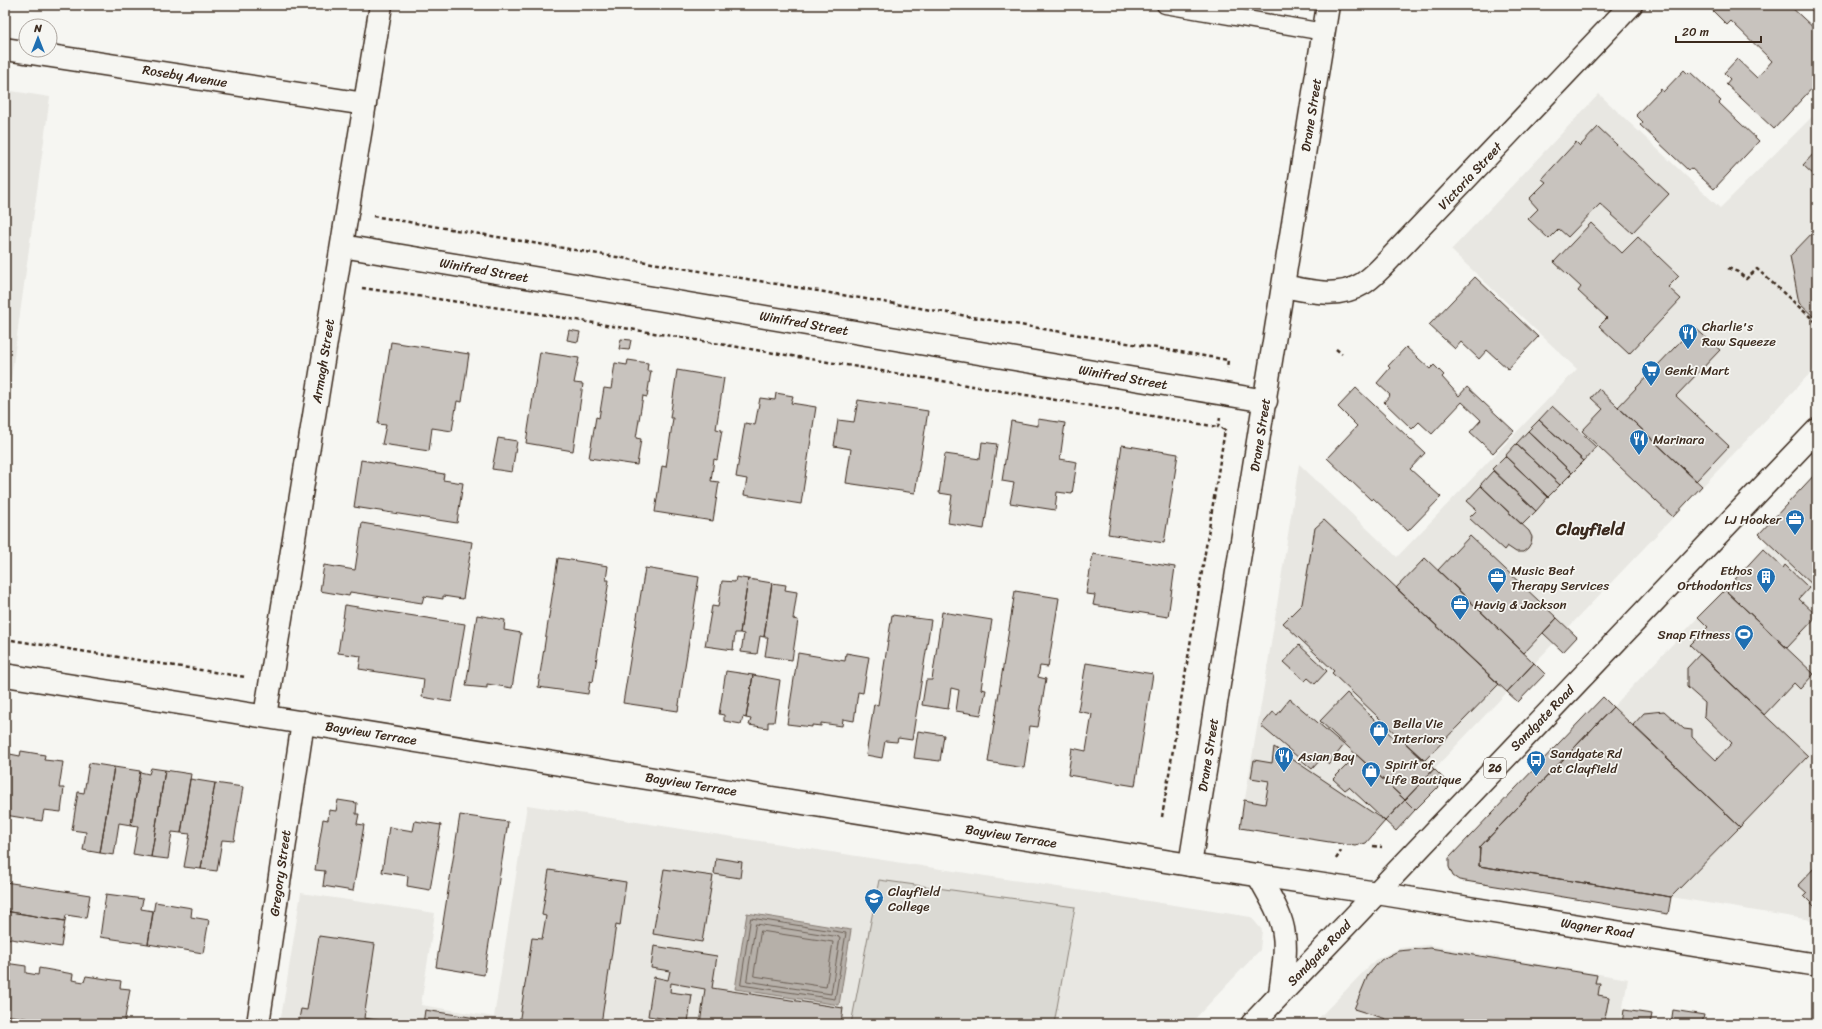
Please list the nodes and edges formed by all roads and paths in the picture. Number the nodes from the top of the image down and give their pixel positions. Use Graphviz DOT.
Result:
graph roads {
  1 [pos="381,5"];
  2 [pos="1165,5"];
  3 [pos="1328,5"];
  4 [pos="1631,5"];
  5 [pos="1324,32"];
  6 [pos="5,49"];
  7 [pos="365,104"];
  8 [pos="373,215"];
  9 [pos="342,246"];
  10 [pos="1728,268"];
  11 [pos="1283,286"];
  12 [pos="362,288"];
  13 [pos="1817,323"];
  14 [pos="1336,348"];
  15 [pos="1342,354"];
  16 [pos="1226,375"];
  17 [pos="1266,401"];
  18 [pos="1221,416"];
  19 [pos="1218,427"];
  20 [pos="1817,430"];
  21 [pos="5,638"];
  22 [pos="5,676"];
  23 [pos="248,677"];
  24 [pos="265,716"];
  25 [pos="303,722"];
  26 [pos="1162,817"];
  27 [pos="1373,846"];
  28 [pos="1382,847"];
  29 [pos="1341,851"];
  30 [pos="1336,859"];
  31 [pos="1190,865"];
  32 [pos="1258,875"];
  33 [pos="1376,893"];
  34 [pos="1817,965"];
  35 [pos="1280,994"];
  36 [pos="258,1024"];
  37 [pos="1252,1024"];
  1 -- 7 [label="main road, Armagh Street"];
  2 -- 5 [label="lane"];
  3 -- 5 [label="main road, Drane Street"];
  4 -- 11 [label="main road, Victoria Street"];
  5 -- 11 [label="main road, Drane Street"];
  6 -- 7 [label="main road, Roseby Avenue"];
  7 -- 9 [label="main road, Armagh Street"];
  8 -- 16 [label="path"];
  9 -- 17 [label="main road, Winifred Street"];
  9 -- 24 [label="main road, Armagh Street"];
  10 -- 13 [label="path"];
  11 -- 17 [label="main road, Drane Street"];
  12 -- 19 [label="path"];
  14 -- 15 [label="path"];
  17 -- 31 [label="main road, Drane Street"];
  18 -- 19 [label="path"];
  19 -- 26 [label="path"];
  20 -- 33 [label="main road, Sandgate Road / 26"];
  21 -- 23 [label="path"];
  22 -- 24 [label="main road, Bayview Terrace"];
  24 -- 25 [label="main road, Bayview Terrace"];
  25 -- 31 [label="main road, Bayview Terrace"];
  25 -- 36 [label="main road, Gregory Street"];
  27 -- 28 [label="path"];
  29 -- 30 [label="path"];
  31 -- 32 [label="main road, Bayview Terrace"];
  32 -- 33 [label="main road, Bayview Terrace"];
  32 -- 35 [label="main road"];
  33 -- 34 [label="main road, Wagner Road"];
  33 -- 35 [label="main road, Sandgate Road / 26"];
  35 -- 37 [label="main road, Sandgate Road / 26"];
}
